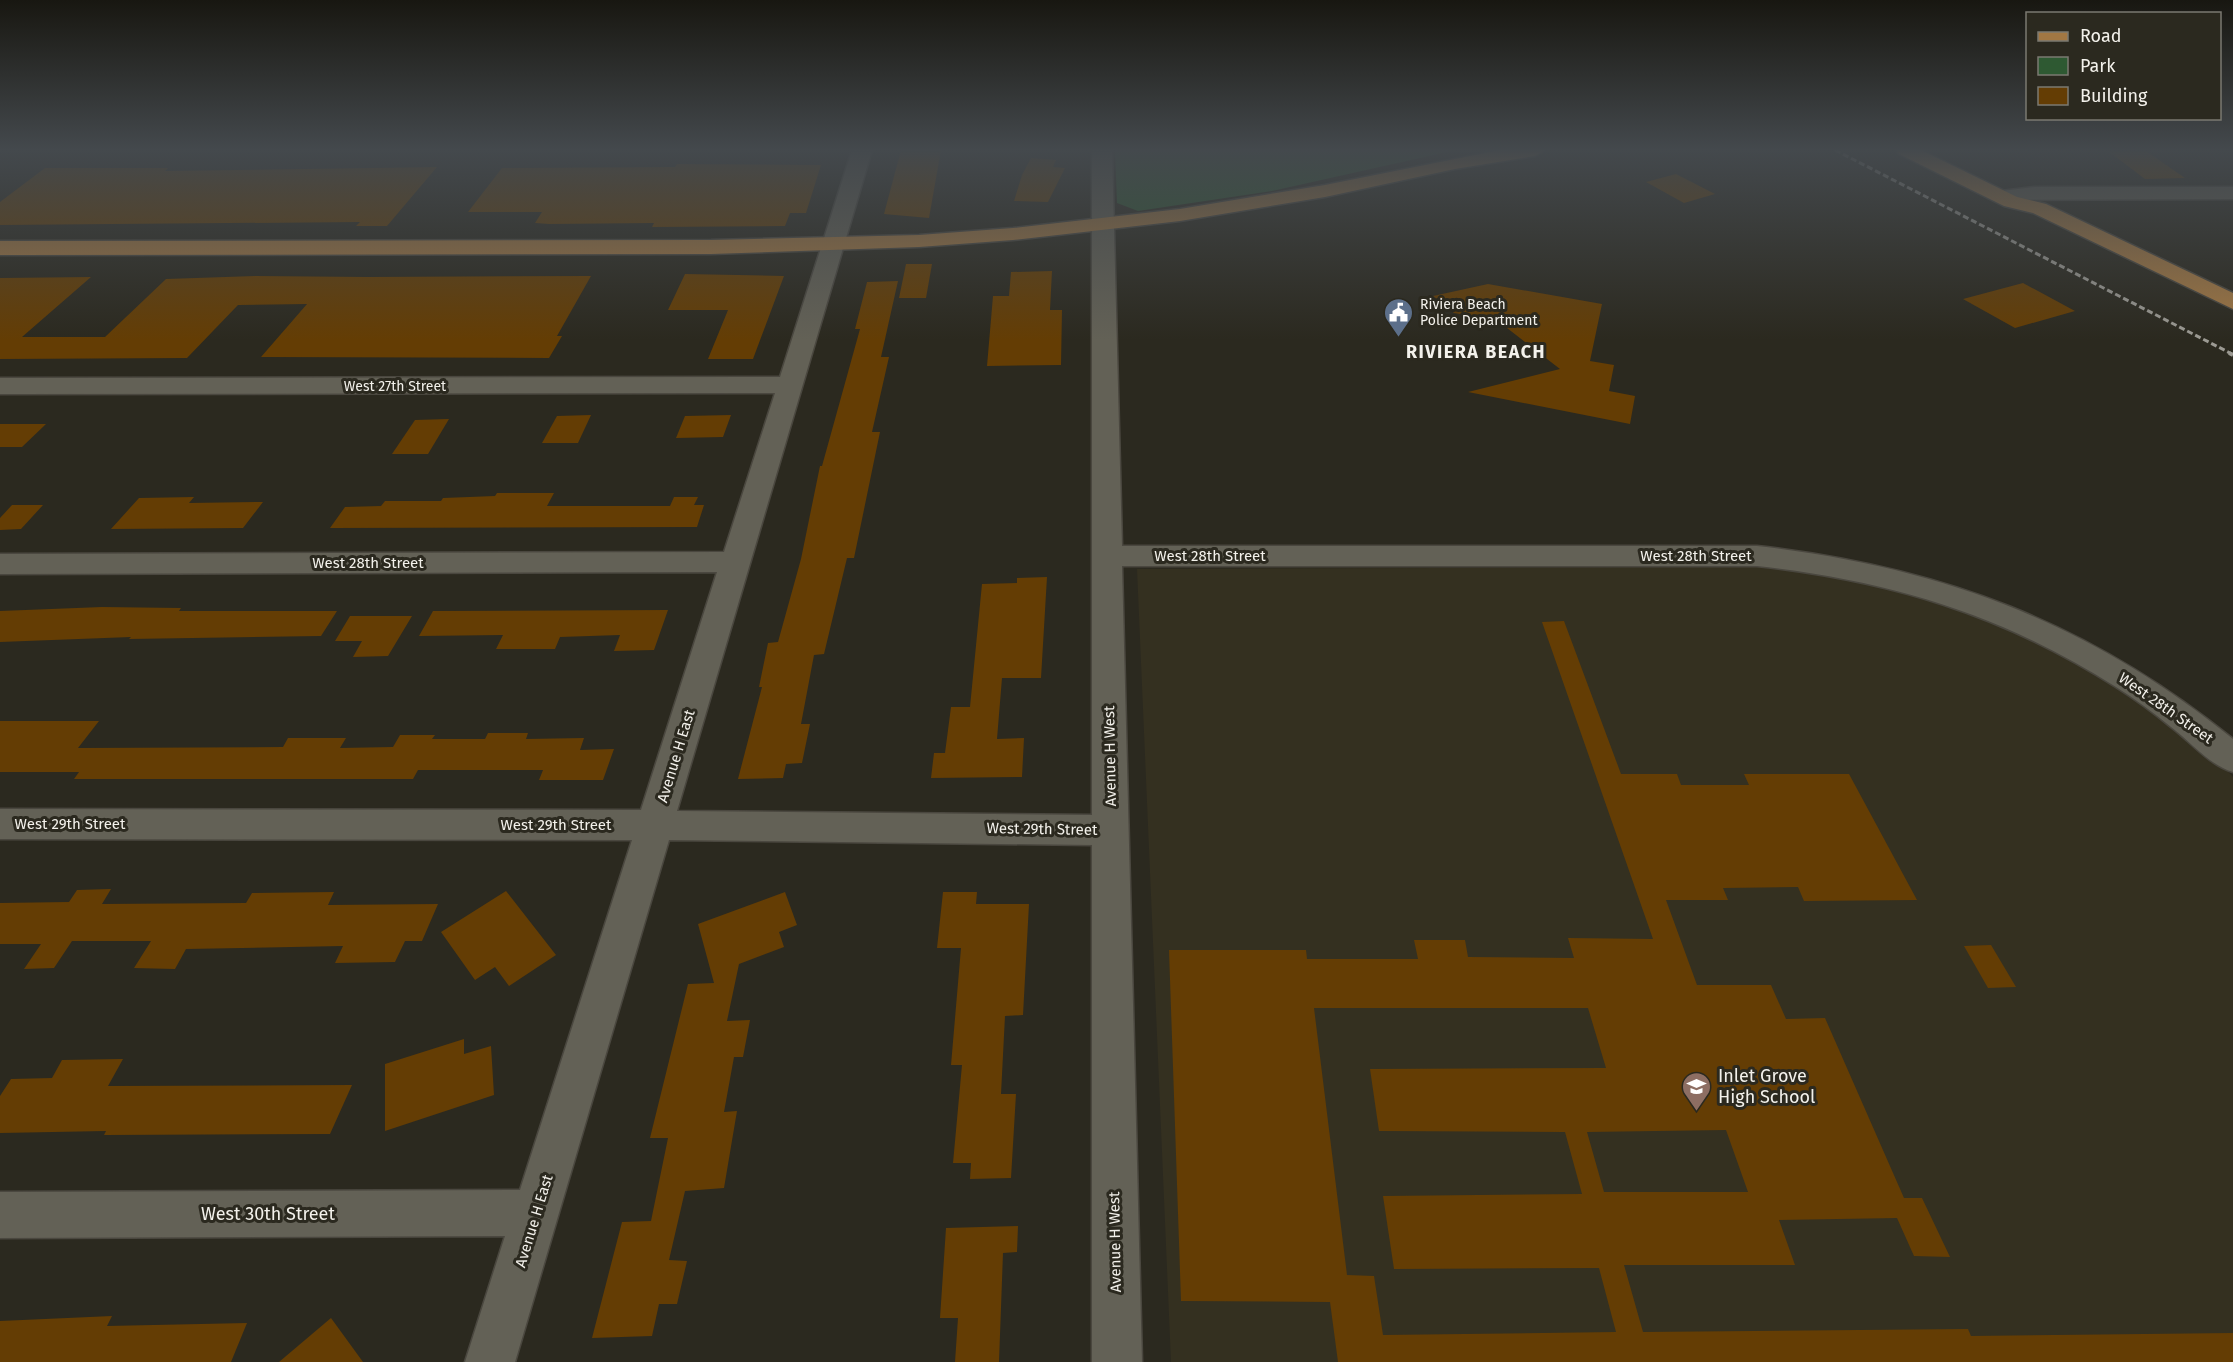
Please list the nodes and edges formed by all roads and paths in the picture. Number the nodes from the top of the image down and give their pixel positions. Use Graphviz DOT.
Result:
graph roads {
  1 [pos="843,214"];
  2 [pos="1104,214"];
  3 [pos="1186,214"];
  4 [pos="2023,214"];
  5 [pos="2050,214"];
  6 [pos="1104,225"];
  7 [pos="833,245"];
  8 [pos="0,248"];
  9 [pos="2233,302"];
  10 [pos="2233,320"];
  11 [pos="790,385"];
  12 [pos="0,386"];
  13 [pos="1108,556"];
  14 [pos="736,562"];
  15 [pos="0,564"];
  16 [pos="2233,759"];
  17 [pos="0,824"];
  18 [pos="655,825"];
  19 [pos="1111,830"];
  20 [pos="536,1213"];
  21 [pos="0,1215"];
  22 [pos="490,1362"];
  23 [pos="1117,1362"];
  1 -- 7 [label="street, Avenue H East"];
  2 -- 6 [label="street, Avenue H West"];
  3 -- 6 [label="main road"];
  4 -- 10 [label="main road"];
  5 -- 9 [label="main road"];
  6 -- 7 [label="main road"];
  6 -- 13 [label="street, Avenue H West"];
  7 -- 8 [label="main road"];
  7 -- 11 [label="street, Avenue H East"];
  11 -- 12 [label="street, West 27th Street"];
  11 -- 14 [label="street, Avenue H East"];
  13 -- 16 [label="street, West 28th Street"];
  13 -- 19 [label="street, Avenue H West"];
  14 -- 15 [label="street, West 28th Street"];
  14 -- 18 [label="street, Avenue H East"];
  17 -- 18 [label="street, West 29th Street"];
  18 -- 19 [label="street, West 29th Street"];
  18 -- 20 [label="street, Avenue H East"];
  19 -- 23 [label="street, Avenue H West"];
  20 -- 21 [label="street, West 30th Street"];
  20 -- 22 [label="street, Avenue H East"];
}
